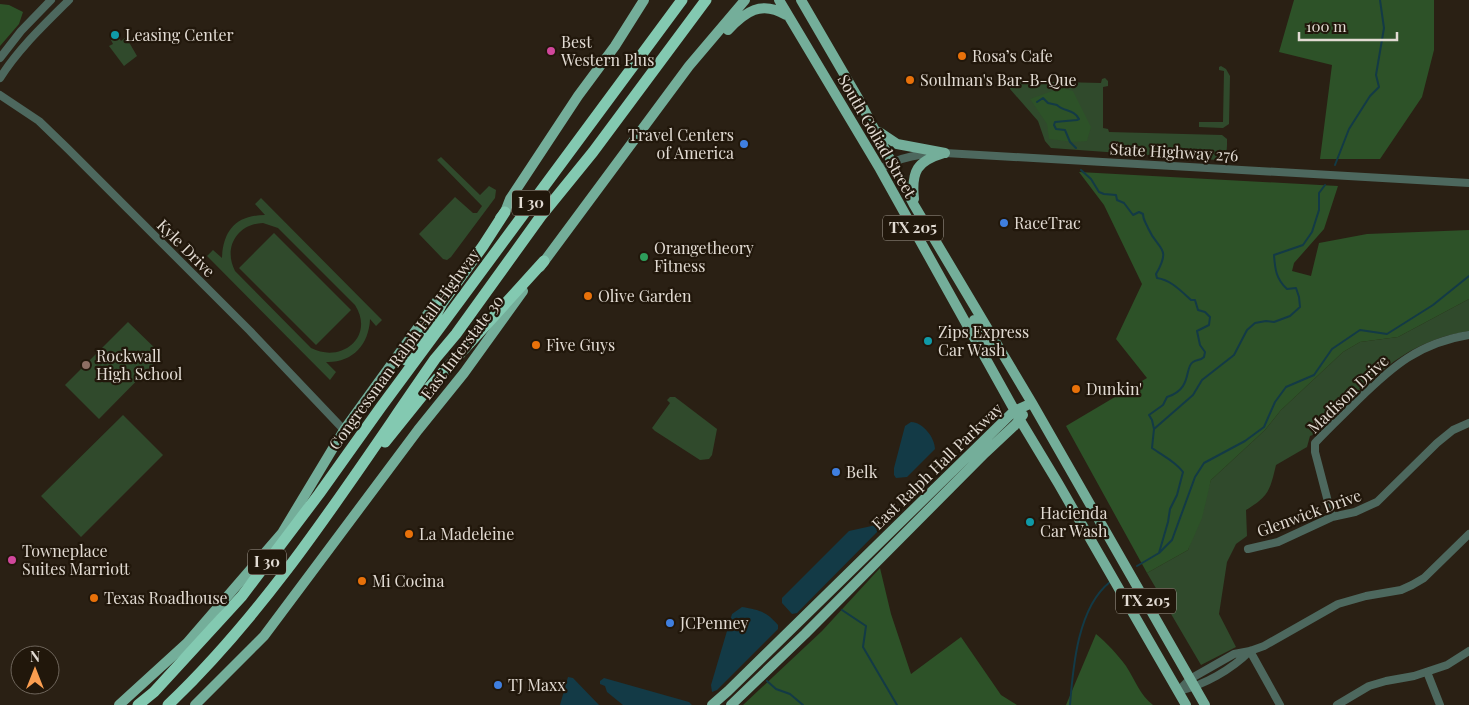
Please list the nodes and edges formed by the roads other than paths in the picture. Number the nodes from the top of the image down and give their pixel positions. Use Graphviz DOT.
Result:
graph roads {
  1 [pos="51,0"];
  2 [pos="69,0"];
  3 [pos="644,0"];
  4 [pos="682,0"];
  5 [pos="706,0"];
  6 [pos="779,0"];
  7 [pos="801,0"];
  8 [pos="744,1"];
  9 [pos="790,18"];
  10 [pos="712,40"];
  11 [pos="0,58"];
  12 [pos="0,78"];
  13 [pos="0,95"];
  14 [pos="873,127"];
  15 [pos="946,153"];
  16 [pos="892,162"];
  17 [pos="880,169"];
  18 [pos="1469,183"];
  19 [pos="914,205"];
  20 [pos="504,212"];
  21 [pos="544,261"];
  22 [pos="946,288"];
  23 [pos="1469,335"];
  24 [pos="994,341"];
  25 [pos="1032,403"];
  26 [pos="381,407"];
  27 [pos="1014,411"];
  28 [pos="1020,420"];
  29 [pos="1469,423"];
  30 [pos="344,430"];
  31 [pos="933,498"];
  32 [pos="335,503"];
  33 [pos="1332,517"];
  34 [pos="896,527"];
  35 [pos="1469,534"];
  36 [pos="904,535"];
  37 [pos="1248,550"];
  38 [pos="796,625"];
  39 [pos="805,634"];
  40 [pos="1250,651"];
  41 [pos="1469,651"];
  42 [pos="1427,672"];
  43 [pos="1192,683"];
  44 [pos="1178,691"];
  45 [pos="119,705"];
  46 [pos="138,705"];
  47 [pos="168,705"];
  48 [pos="195,705"];
  49 [pos="712,705"];
  50 [pos="731,705"];
  51 [pos="1186,705"];
  52 [pos="1205,705"];
  53 [pos="1280,705"];
  54 [pos="1337,705"];
  55 [pos="1440,705"];
  1 -- 11 [label="street"];
  2 -- 12 [label="street"];
  3 -- 20 [label="main road"];
  4 -- 26 [label="highway, Congressman Ralph Hall Highway / I 30"];
  5 -- 32 [label="highway, Congressman Ralph Hall Highway / I 30"];
  6 -- 9 [label="main road, South Goliad Street / TX 205"];
  7 -- 14 [label="main road, South Goliad Street / TX 205"];
  8 -- 10 [label="main road, East Interstate 30"];
  9 -- 10 [label="main road"];
  9 -- 17 [label="main road, South Goliad Street / TX 205"];
  10 -- 21 [label="main road, East Interstate 30"];
  13 -- 30 [label="street, Kyle Drive"];
  14 -- 15 [label="main road"];
  14 -- 16 [label="main road, South Goliad Street / TX 205"];
  15 -- 16 [label="street, State Highway 276"];
  15 -- 18 [label="street, State Highway 276"];
  15 -- 19 [label="main road"];
  16 -- 17 [label="street, State Highway 276"];
  16 -- 19 [label="main road, South Goliad Street / TX 205"];
  17 -- 22 [label="main road, South Goliad Street / TX 205"];
  19 -- 24 [label="main road, South Goliad Street / TX 205"];
  20 -- 26 [label="highway"];
  20 -- 30 [label="main road"];
  21 -- 32 [label="highway"];
  21 -- 48 [label="main road, East Interstate 30"];
  22 -- 24 [label="main road"];
  22 -- 27 [label="main road, South Goliad Street / TX 205"];
  23 -- 33 [label="street, Madison Drive"];
  24 -- 25 [label="main road, South Goliad Street / TX 205"];
  25 -- 27 [label="main road, East Ralph Hall Parkway"];
  25 -- 28 [label="main road, East Ralph Hall Parkway"];
  25 -- 43 [label="main road, South Goliad Street / TX 205"];
  26 -- 46 [label="highway, Congressman Ralph Hall Highway / I 30"];
  27 -- 28 [label="main road, South Goliad Street / TX 205"];
  27 -- 31 [label="main road, East Ralph Hall Parkway"];
  28 -- 31 [label="main road, East Ralph Hall Parkway"];
  28 -- 44 [label="main road, South Goliad Street / TX 205"];
  29 -- 33 [label="street, Glenwick Drive"];
  30 -- 45 [label="main road"];
  31 -- 34 [label="main road, East Ralph Hall Parkway"];
  31 -- 36 [label="main road, East Ralph Hall Parkway"];
  32 -- 47 [label="highway, Congressman Ralph Hall Highway / I 30"];
  33 -- 37 [label="street, Glenwick Drive"];
  34 -- 36 [label="main road"];
  34 -- 38 [label="main road, East Ralph Hall Parkway"];
  35 -- 40 [label="street"];
  36 -- 39 [label="main road, East Ralph Hall Parkway"];
  38 -- 39 [label="main road"];
  38 -- 49 [label="main road, East Ralph Hall Parkway"];
  39 -- 50 [label="main road, East Ralph Hall Parkway"];
  40 -- 43 [label="street"];
  40 -- 53 [label="street"];
  41 -- 42 [label="street"];
  42 -- 54 [label="street"];
  42 -- 55 [label="street"];
  43 -- 44 [label="street"];
  43 -- 52 [label="main road, South Goliad Street / TX 205"];
  44 -- 51 [label="main road, South Goliad Street / TX 205"];
}
